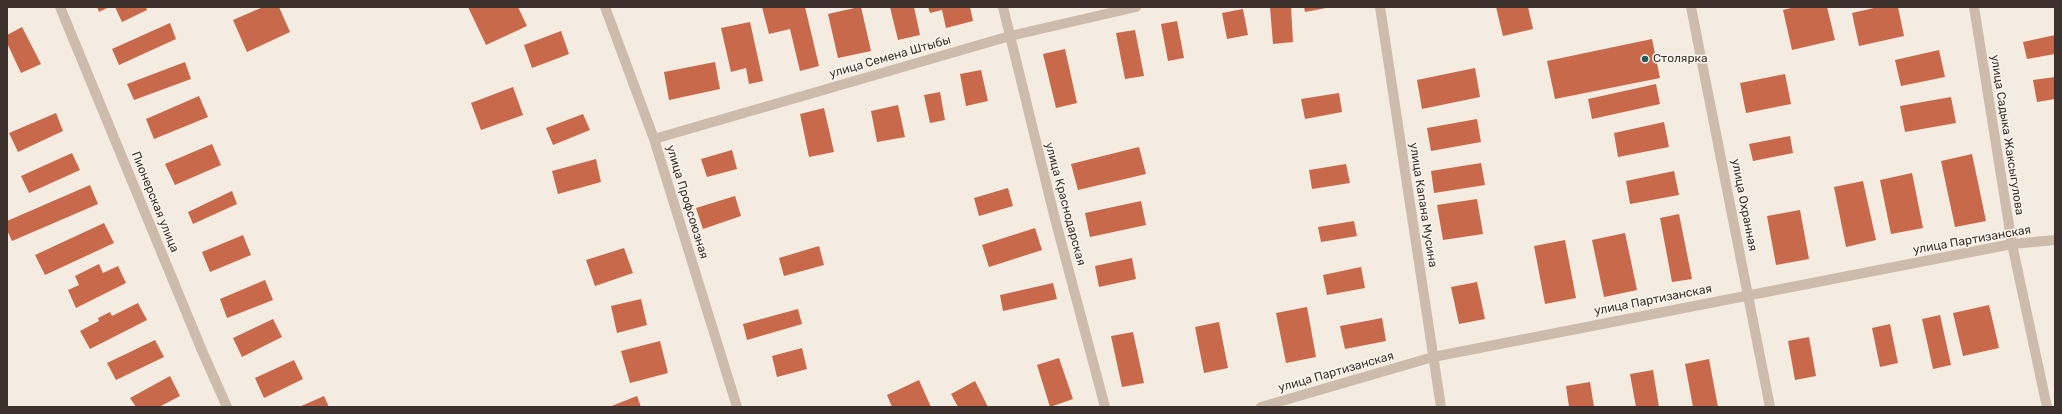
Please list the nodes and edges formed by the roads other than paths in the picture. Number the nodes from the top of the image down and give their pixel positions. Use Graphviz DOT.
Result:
graph roads {
  1 [pos="60,7"];
  2 [pos="605,7"];
  3 [pos="1003,7"];
  4 [pos="1136,7"];
  5 [pos="1380,7"];
  6 [pos="1691,7"];
  7 [pos="1974,7"];
  8 [pos="1010,36"];
  9 [pos="654,138"];
  10 [pos="2055,240"];
  11 [pos="2012,244"];
  12 [pos="1748,295"];
  13 [pos="1433,357"];
  14 [pos="227,407"];
  15 [pos="737,407"];
  16 [pos="1105,407"];
  17 [pos="1261,407"];
  18 [pos="1441,407"];
  19 [pos="1770,407"];
  20 [pos="2046,407"];
  1 -- 14 [label="street, Пионерская улица"];
  2 -- 9 [label="street, улица Профсоюзная"];
  3 -- 8 [label="street, улица Краснодарская"];
  4 -- 8 [label="street, улица Семена Штыбы"];
  5 -- 13 [label="street, улица Капана Мусина"];
  6 -- 12 [label="street, улица Охранная"];
  7 -- 11 [label="street, улица Садыка Жаксыгулова"];
  8 -- 9 [label="street, улица Семена Штыбы"];
  8 -- 16 [label="street, улица Краснодарская"];
  9 -- 15 [label="street, улица Профсоюзная"];
  10 -- 11 [label="street, улица Партизанская"];
  11 -- 12 [label="street, улица Партизанская"];
  11 -- 20 [label="street, улица Садыка Жаксыгулова"];
  12 -- 13 [label="street, улица Партизанская"];
  12 -- 19 [label="street, улица Охранная"];
  13 -- 17 [label="street, улица Партизанская"];
  13 -- 18 [label="street, улица Капана Мусина"];
}
